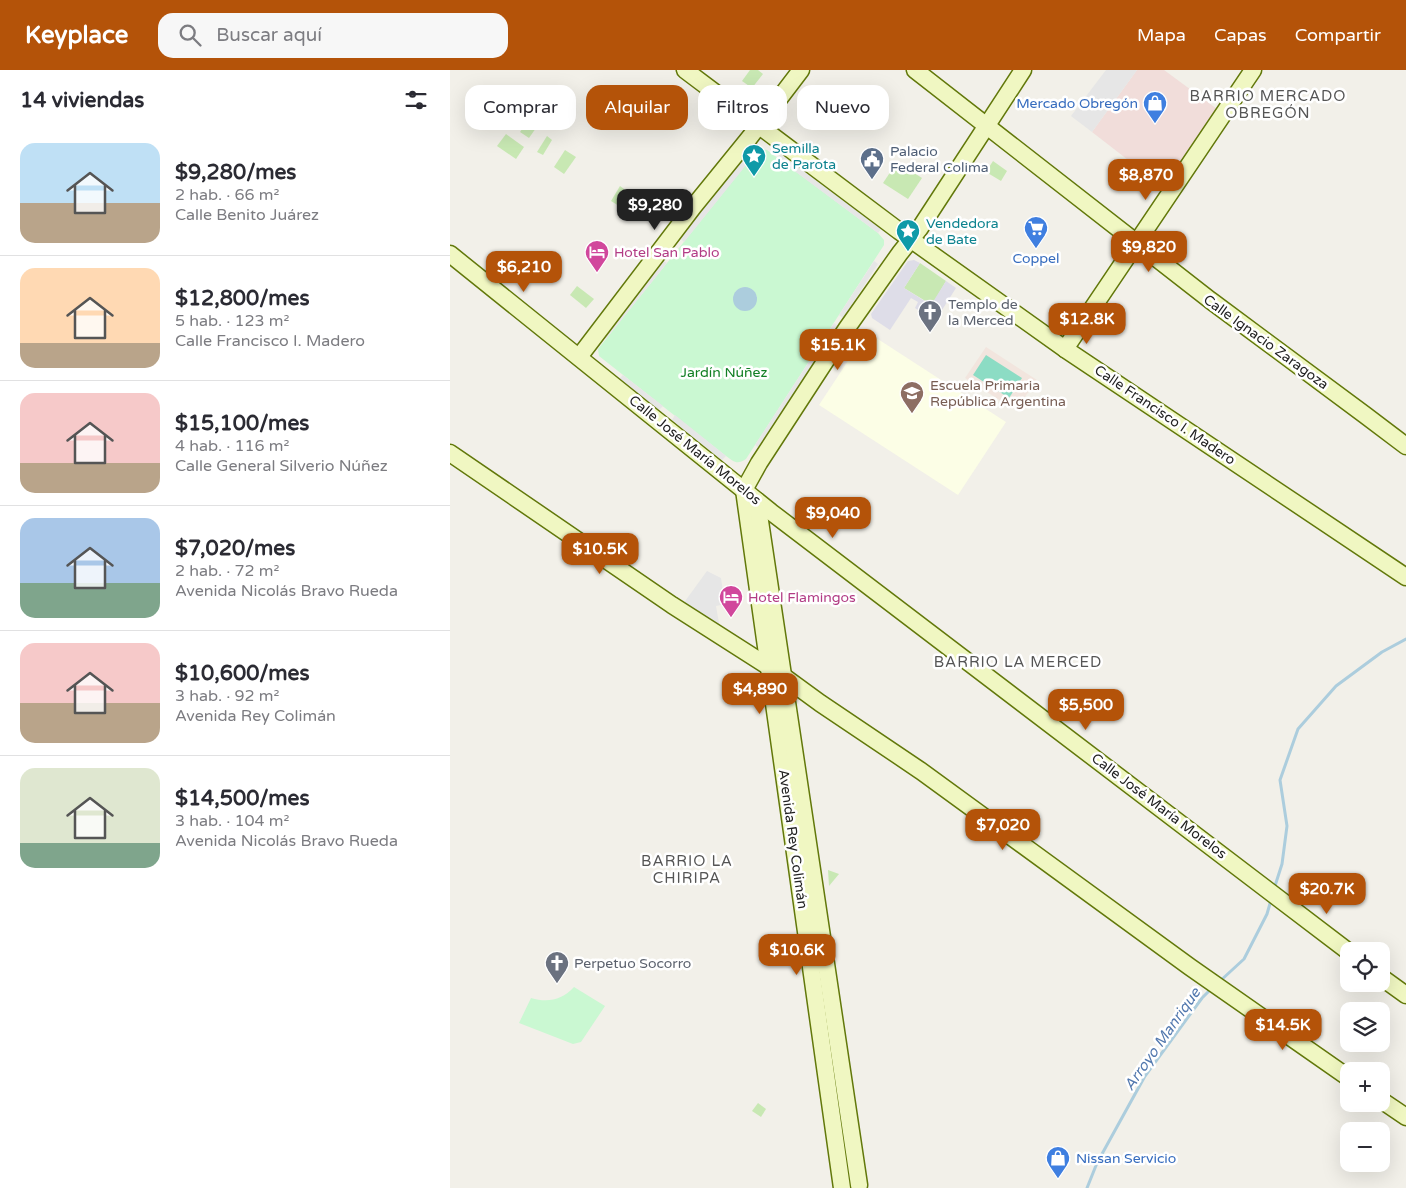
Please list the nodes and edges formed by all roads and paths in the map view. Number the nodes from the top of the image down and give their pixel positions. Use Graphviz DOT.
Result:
graph roads {
  1 [pos="685,70"];
  2 [pos="801,70"];
  3 [pos="915,70"];
  4 [pos="1023,70"];
  5 [pos="1253,70"];
  6 [pos="705,85"];
  7 [pos="787,88"];
  8 [pos="987,127"];
  9 [pos="755,130"];
  10 [pos="763,130"];
  11 [pos="910,239"];
  12 [pos="1136,243"];
  13 [pos="450,254"];
  14 [pos="1066,349"];
  15 [pos="579,357"];
  16 [pos="1406,446"];
  17 [pos="450,453"];
  18 [pos="744,490"];
  19 [pos="757,501"];
  20 [pos="1406,577"];
  21 [pos="769,666"];
  22 [pos="783,676"];
  23 [pos="1340,945"];
  24 [pos="1390,983"];
  25 [pos="1406,995"];
  26 [pos="1340,1072"];
  27 [pos="1390,1106"];
  28 [pos="1406,1117"];
  29 [pos="854,1187"];
  1 -- 6 [label="street, Calle Francisco I. Madero"];
  2 -- 7 [label="street"];
  3 -- 8 [label="street, Calle Ignacio Zaragoza"];
  4 -- 8 [label="street"];
  5 -- 12 [label="street"];
  8 -- 11 [label="street"];
  8 -- 12 [label="street, Calle Ignacio Zaragoza"];
  9 -- 15 [label="street"];
  10 -- 11 [label="street, Calle Francisco I. Madero"];
  11 -- 14 [label="street, Calle Francisco I. Madero"];
  11 -- 18 [label="street"];
  12 -- 14 [label="street"];
  12 -- 16 [label="street, Calle Ignacio Zaragoza"];
  13 -- 15 [label="street, Calle José María Morelos"];
  14 -- 20 [label="street, Calle Francisco I. Madero"];
  15 -- 18 [label="street, Calle José María Morelos"];
  17 -- 21 [label="street"];
  18 -- 19 [label="street, Calle José María Morelos"];
  18 -- 21 [label="street, Avenida Rey Colimán"];
  19 -- 22 [label="street, Avenida Rey Colimán"];
  19 -- 23 [label="street, Calle José María Morelos"];
  21 -- 22 [label="street"];
  21 -- 29 [label="street, Avenida Rey Colimán"];
  22 -- 26 [label="street"];
  22 -- 29 [label="street, Avenida Rey Colimán"];
  24 -- 25 [label="street"];
  27 -- 28 [label="street"];
}
